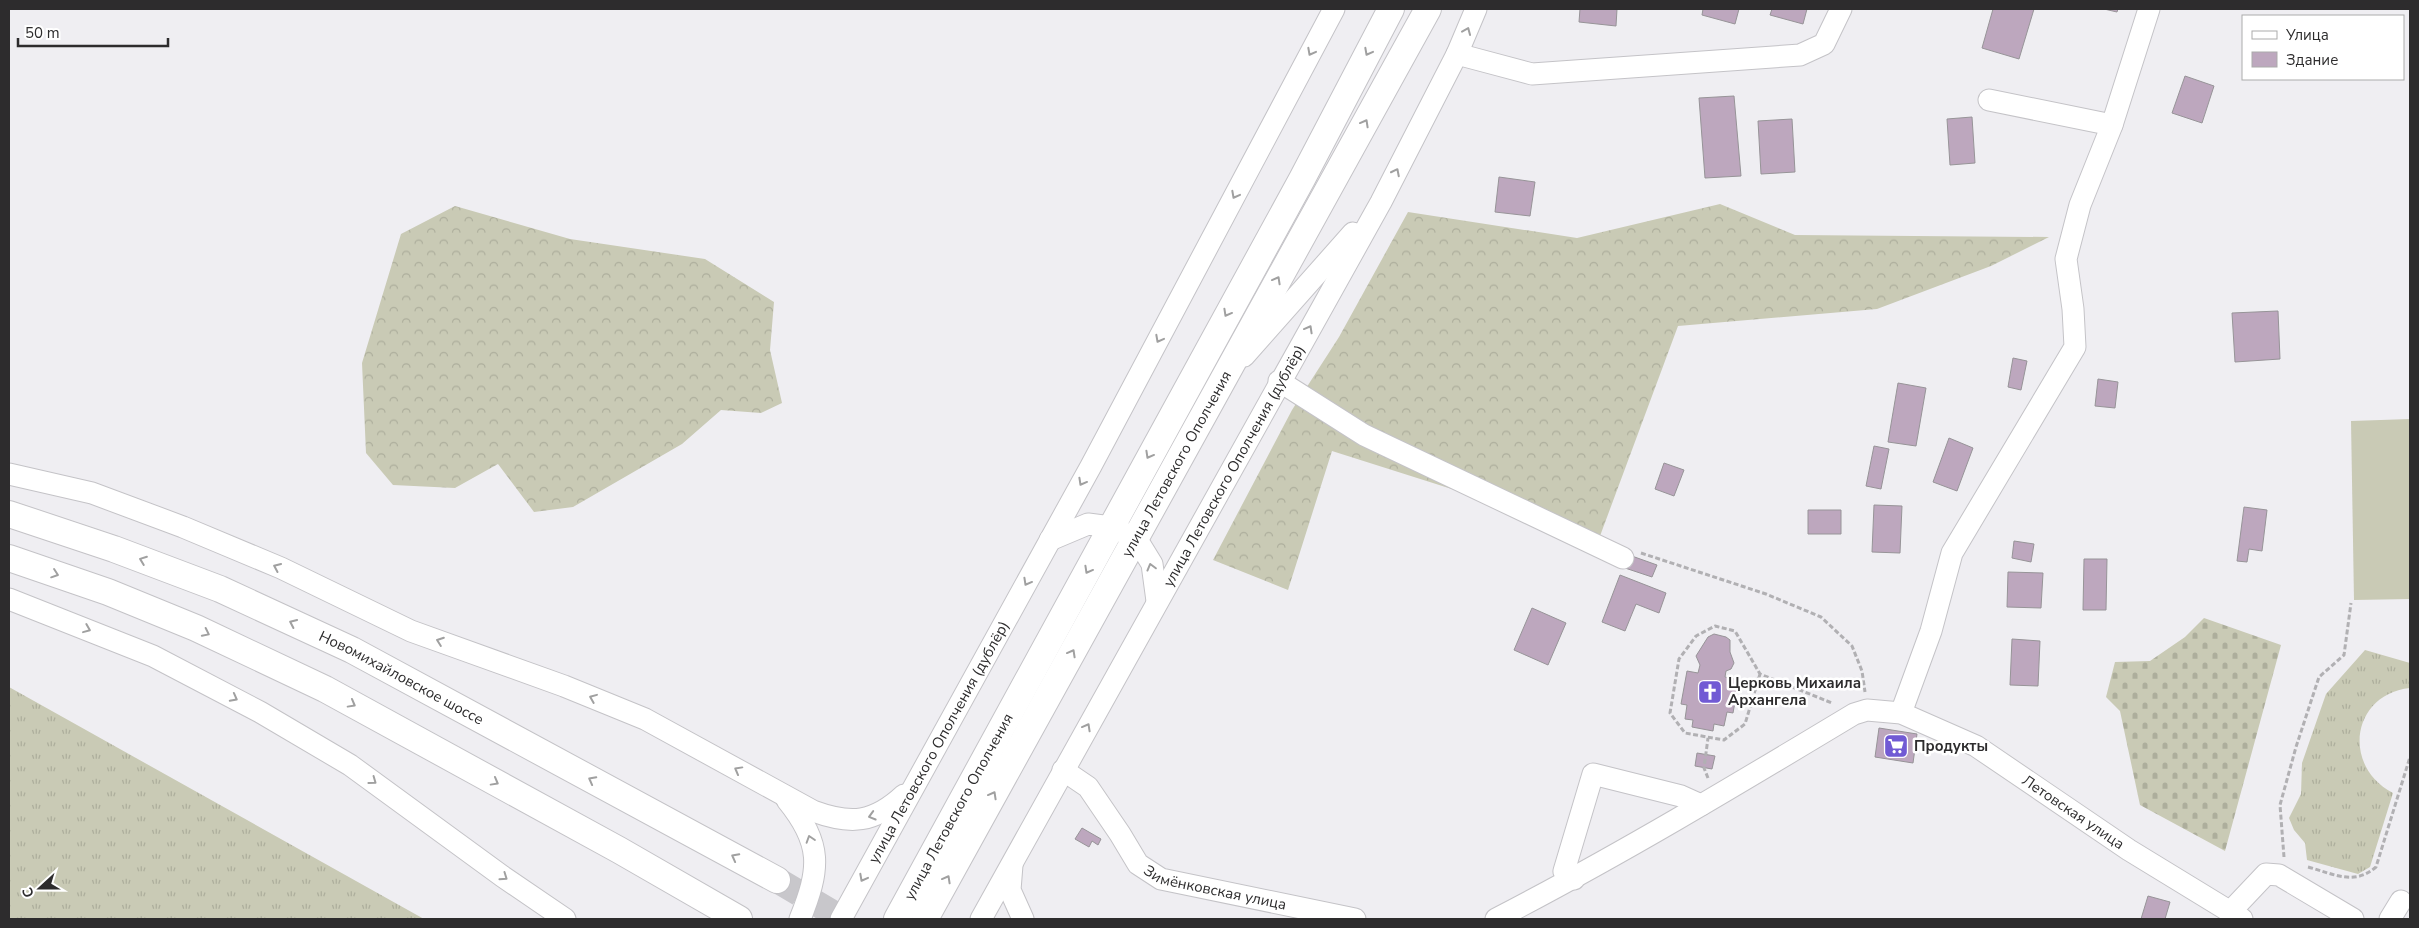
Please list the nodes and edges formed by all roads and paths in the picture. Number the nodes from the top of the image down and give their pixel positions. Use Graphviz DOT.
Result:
graph roads {
  1 [pos="1334,9"];
  2 [pos="1391,9"];
  3 [pos="1428,9"];
  4 [pos="1476,9"];
  5 [pos="1841,9"];
  6 [pos="2149,9"];
  7 [pos="1457,54"];
  8 [pos="1989,100"];
  9 [pos="2112,125"];
  10 [pos="1381,202"];
  11 [pos="1279,381"];
  12 [pos="1220,383"];
  13 [pos="9,474"];
  14 [pos="9,514"];
  15 [pos="1111,527"];
  16 [pos="1136,538"];
  17 [pos="1050,540"];
  18 [pos="1628,554"];
  19 [pos="9,558"];
  20 [pos="9,599"];
  21 [pos="1157,601"];
  22 [pos="2351,603"];
  23 [pos="1760,674"];
  24 [pos="1861,712"];
  25 [pos="1901,712"];
  26 [pos="1708,738"];
  27 [pos="2410,757"];
  28 [pos="1063,770"];
  29 [pos="912,789"];
  30 [pos="781,793"];
  31 [pos="1708,802"];
  32 [pos="1013,862"];
  33 [pos="2303,865"];
  34 [pos="2270,874"];
  35 [pos="1574,879"];
  36 [pos="777,880"];
  37 [pos="2401,901"];
  38 [pos="2236,916"];
  39 [pos="565,919"];
  40 [pos="739,919"];
  41 [pos="800,919"];
  42 [pos="841,919"];
  43 [pos="897,919"];
  44 [pos="925,919"];
  45 [pos="982,919"];
  46 [pos="1024,919"];
  47 [pos="1355,919"];
  48 [pos="1496,919"];
  49 [pos="2352,919"];
  50 [pos="2390,919"];
  1 -- 17 [label="street, улица Летовского Ополчения (дублёр), one-way"];
  2 -- 15 [label="main road, улица Летовского Ополчения, one-way"];
  12 -- 3 [label="main road, улица Летовского Ополчения, one-way"];
  7 -- 4 [label="street, улица Летовского Ополчения (дублёр), one-way"];
  5 -- 7 [label="street"];
  6 -- 9 [label="street"];
  10 -- 7 [label="street, улица Летовского Ополчения (дублёр), one-way"];
  8 -- 9 [label="street"];
  9 -- 25 [label="street"];
  11 -- 10 [label="street, улица Летовского Ополчения (дублёр), one-way"];
  10 -- 12 [label="street"];
  11 -- 18 [label="street"];
  11 -- 21 [label="street, улица Летовского Ополчения (дублёр)"];
  12 -- 16 [label="main road, улица Летовского Ополчения"];
  30 -- 13 [label="street, one-way"];
  36 -- 14 [label="main road, Новомихайловское шоссе, one-way"];
  15 -- 16 [label="street"];
  15 -- 17 [label="street"];
  15 -- 43 [label="main road, улица Летовского Ополчения, one-way"];
  21 -- 16 [label="street, one-way"];
  44 -- 16 [label="main road, улица Летовского Ополчения, one-way"];
  17 -- 29 [label="street, улица Летовского Ополчения (дублёр), one-way"];
  18 -- 24 [label="path"];
  19 -- 40 [label="main road, one-way"];
  20 -- 39 [label="street, one-way"];
  28 -- 21 [label="street, улица Летовского Ополчения (дублёр), one-way"];
  22 -- 34 [label="path"];
  23 -- 24 [label="path"];
  23 -- 26 [label="path"];
  23 -- 26 [label="path"];
  24 -- 25 [label="street"];
  24 -- 31 [label="street"];
  25 -- 38 [label="street, Летовская улица"];
  26 -- 31 [label="path"];
  27 -- 33 [label="path"];
  28 -- 32 [label="street, улица Летовского Ополчения (дублёр)"];
  28 -- 47 [label="street, Зимёнковская улица"];
  29 -- 30 [label="street, one-way"];
  29 -- 42 [label="street, улица Летовского Ополчения (дублёр), one-way"];
  41 -- 30 [label="street, one-way"];
  31 -- 35 [label="street"];
  31 -- 35 [label="street"];
  32 -- 45 [label="street, улица Летовского Ополчения (дублёр)"];
  32 -- 46 [label="street"];
  34 -- 38 [label="street"];
  34 -- 49 [label="street"];
  35 -- 48 [label="street"];
  37 -- 50 [label="street"];
}
